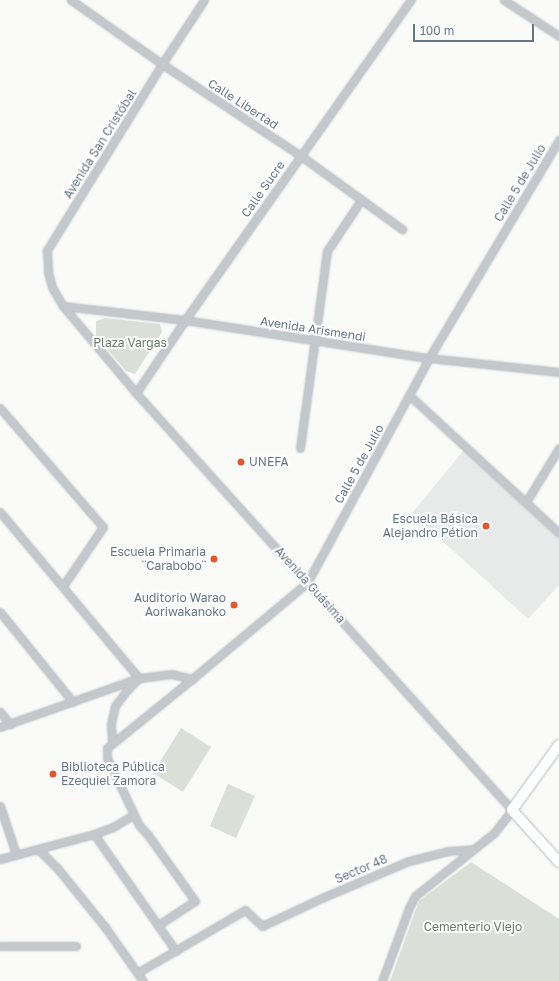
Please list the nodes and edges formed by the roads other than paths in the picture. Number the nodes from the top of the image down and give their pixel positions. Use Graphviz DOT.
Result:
graph roads {
  1 [pos="71,0"];
  2 [pos="204,0"];
  3 [pos="411,0"];
  4 [pos="504,0"];
  5 [pos="559,36"];
  6 [pos="162,64"];
  7 [pos="559,140"];
  8 [pos="301,156"];
  9 [pos="361,200"];
  10 [pos="402,229"];
  11 [pos="63,306"];
  12 [pos="185,320"];
  13 [pos="315,340"];
  14 [pos="429,358"];
  15 [pos="559,372"];
  16 [pos="136,393"];
  17 [pos="409,395"];
  18 [pos="0,408"];
  19 [pos="300,448"];
  20 [pos="559,448"];
  21 [pos="526,502"];
  22 [pos="0,512"];
  23 [pos="559,533"];
  24 [pos="307,583"];
  25 [pos="63,586"];
  26 [pos="0,612"];
  27 [pos="139,678"];
  28 [pos="192,679"];
  29 [pos="73,702"];
  30 [pos="0,712"];
  31 [pos="10,724"];
  32 [pos="0,727"];
  33 [pos="112,742"];
  34 [pos="559,745"];
  35 [pos="0,806"];
  36 [pos="512,810"];
  37 [pos="133,815"];
  38 [pos="94,834"];
  39 [pos="475,849"];
  40 [pos="39,850"];
  41 [pos="16,854"];
  42 [pos="0,859"];
  43 [pos="559,862"];
  44 [pos="158,925"];
  45 [pos="0,946"];
  46 [pos="76,946"];
  47 [pos="176,951"];
  48 [pos="137,973"];
  49 [pos="143,981"];
  50 [pos="382,981"];
  1 -- 6 [label="street, Calle Libertad"];
  2 -- 6 [label="street, Avenida San Cristóbal"];
  3 -- 8 [label="street, Calle Sucre"];
  4 -- 5 [label="street"];
  6 -- 8 [label="street, Calle Libertad"];
  6 -- 11 [label="street, Avenida San Cristóbal"];
  7 -- 14 [label="street, Calle 5 de Julio"];
  8 -- 9 [label="street, Calle Libertad"];
  8 -- 12 [label="street, Calle Sucre"];
  9 -- 10 [label="street, Calle Libertad"];
  9 -- 13 [label="street"];
  11 -- 12 [label="street, Avenida Arismendi"];
  11 -- 16 [label="street, Avenida Guásima"];
  12 -- 13 [label="street, Avenida Arismendi"];
  12 -- 16 [label="street, Calle Sucre"];
  13 -- 14 [label="street, Avenida Arismendi"];
  13 -- 19 [label="street"];
  14 -- 15 [label="street, Avenida Arismendi"];
  14 -- 17 [label="street, Calle 5 de Julio"];
  16 -- 24 [label="street, Avenida Guásima"];
  17 -- 21 [label="street"];
  17 -- 24 [label="street, Calle 5 de Julio"];
  18 -- 25 [label="street"];
  20 -- 21 [label="street"];
  21 -- 23 [label="street"];
  22 -- 25 [label="street"];
  24 -- 28 [label="street, Calle 5 de Julio"];
  24 -- 36 [label="street, Avenida Guásima"];
  25 -- 27 [label="street"];
  26 -- 29 [label="street"];
  27 -- 28 [label="street"];
  27 -- 29 [label="street"];
  27 -- 33 [label="street"];
  28 -- 33 [label="street, Calle 5 de Julio"];
  29 -- 31 [label="street"];
  30 -- 31 [label="street"];
  31 -- 32 [label="street"];
  33 -- 37 [label="street"];
  34 -- 36 [label="main road"];
  35 -- 41 [label="street"];
  36 -- 39 [label="street"];
  36 -- 43 [label="main road, Avenida Guásima"];
  37 -- 38 [label="street"];
  37 -- 44 [label="street"];
  38 -- 40 [label="street"];
  38 -- 44 [label="street"];
  39 -- 47 [label="street, Sector 48"];
  39 -- 50 [label="street"];
  40 -- 41 [label="street"];
  40 -- 48 [label="street"];
  41 -- 42 [label="street"];
  44 -- 47 [label="street"];
  45 -- 46 [label="street"];
  47 -- 48 [label="street"];
  48 -- 49 [label="street"];
}
